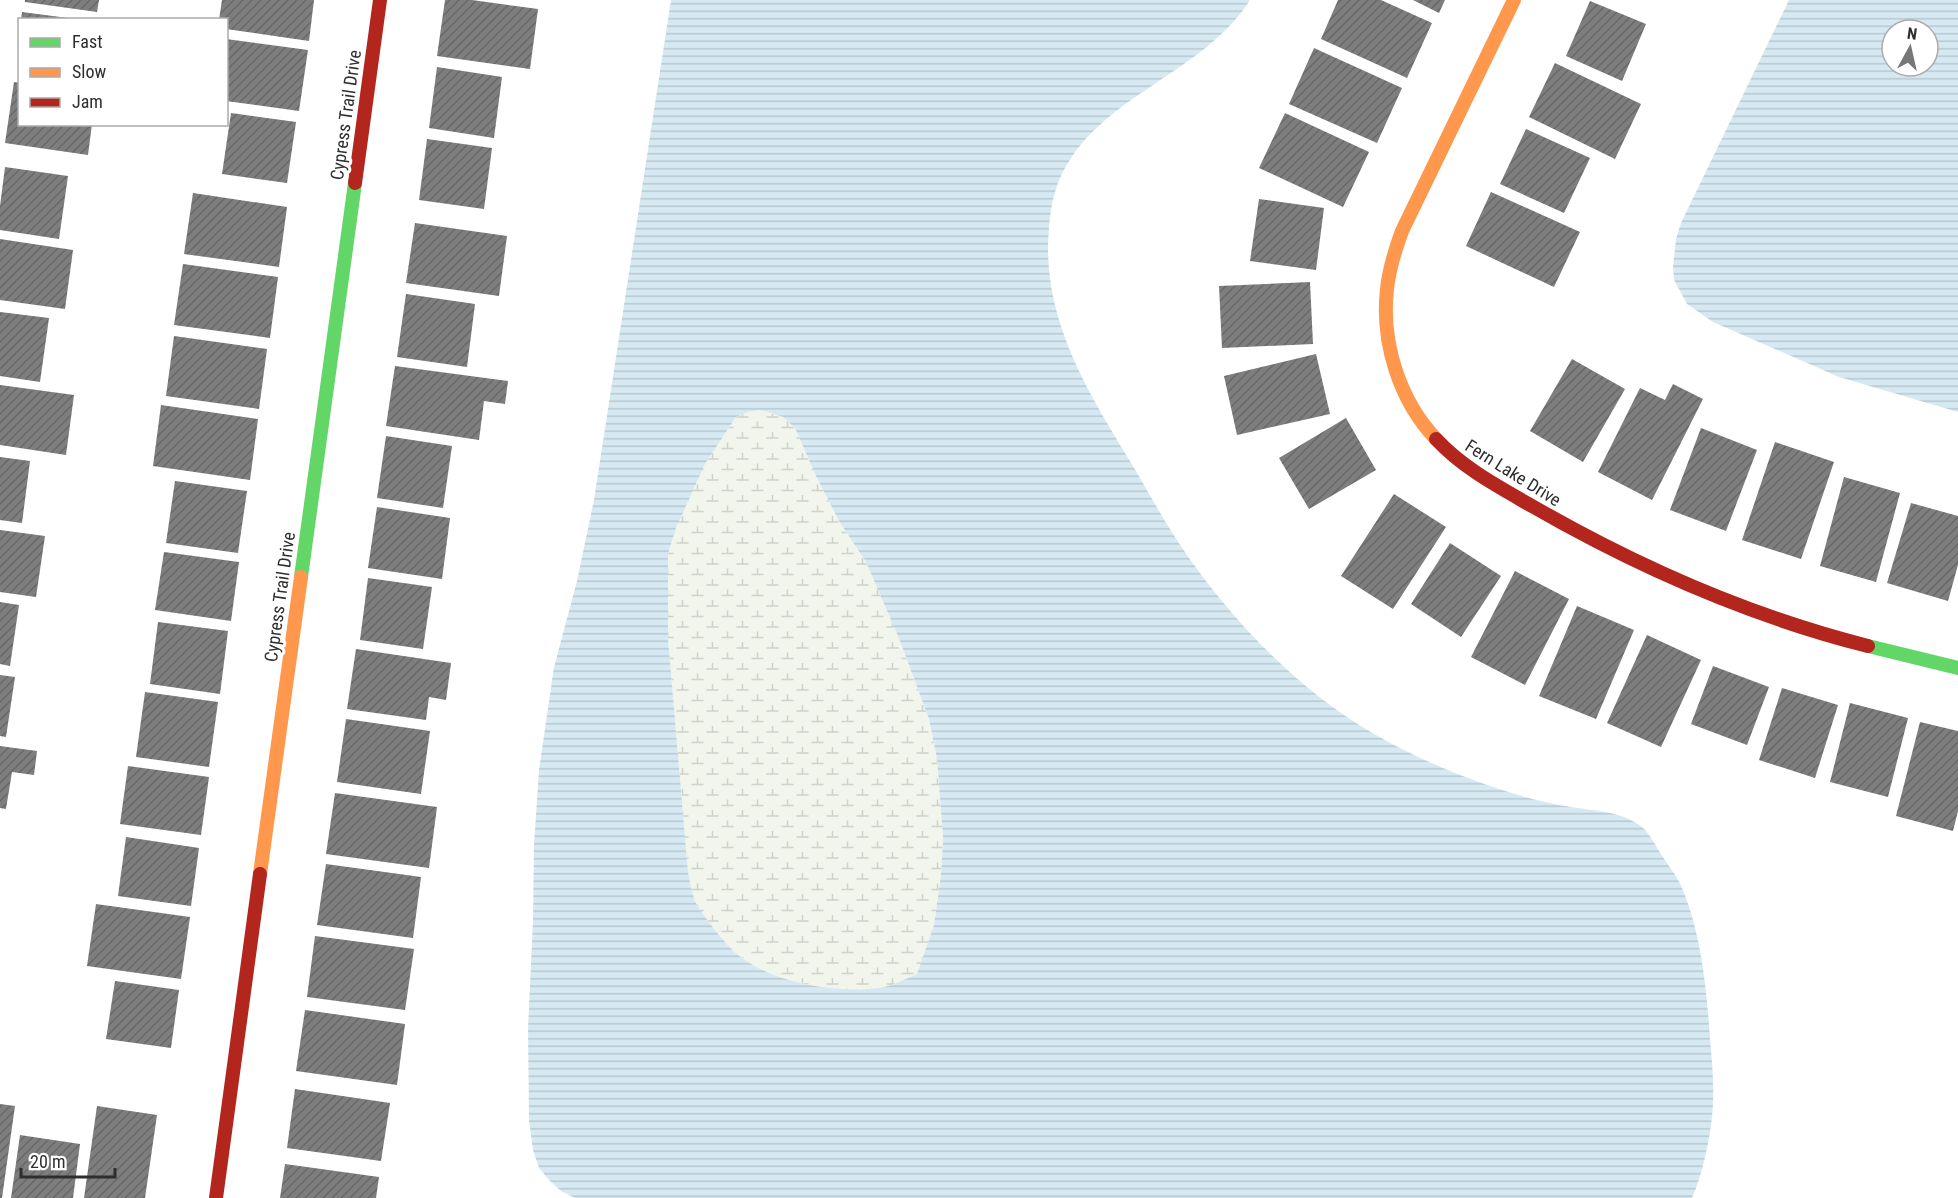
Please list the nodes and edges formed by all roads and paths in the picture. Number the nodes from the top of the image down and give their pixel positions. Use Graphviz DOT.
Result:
graph roads {
  1 [pos="380,0"];
  2 [pos="1514,0"];
  3 [pos="1958,668"];
  4 [pos="216,1198"];
  1 -- 4 [label="street, Cypress Trail Drive"];
  2 -- 3 [label="street, Fern Lake Drive"];
}
